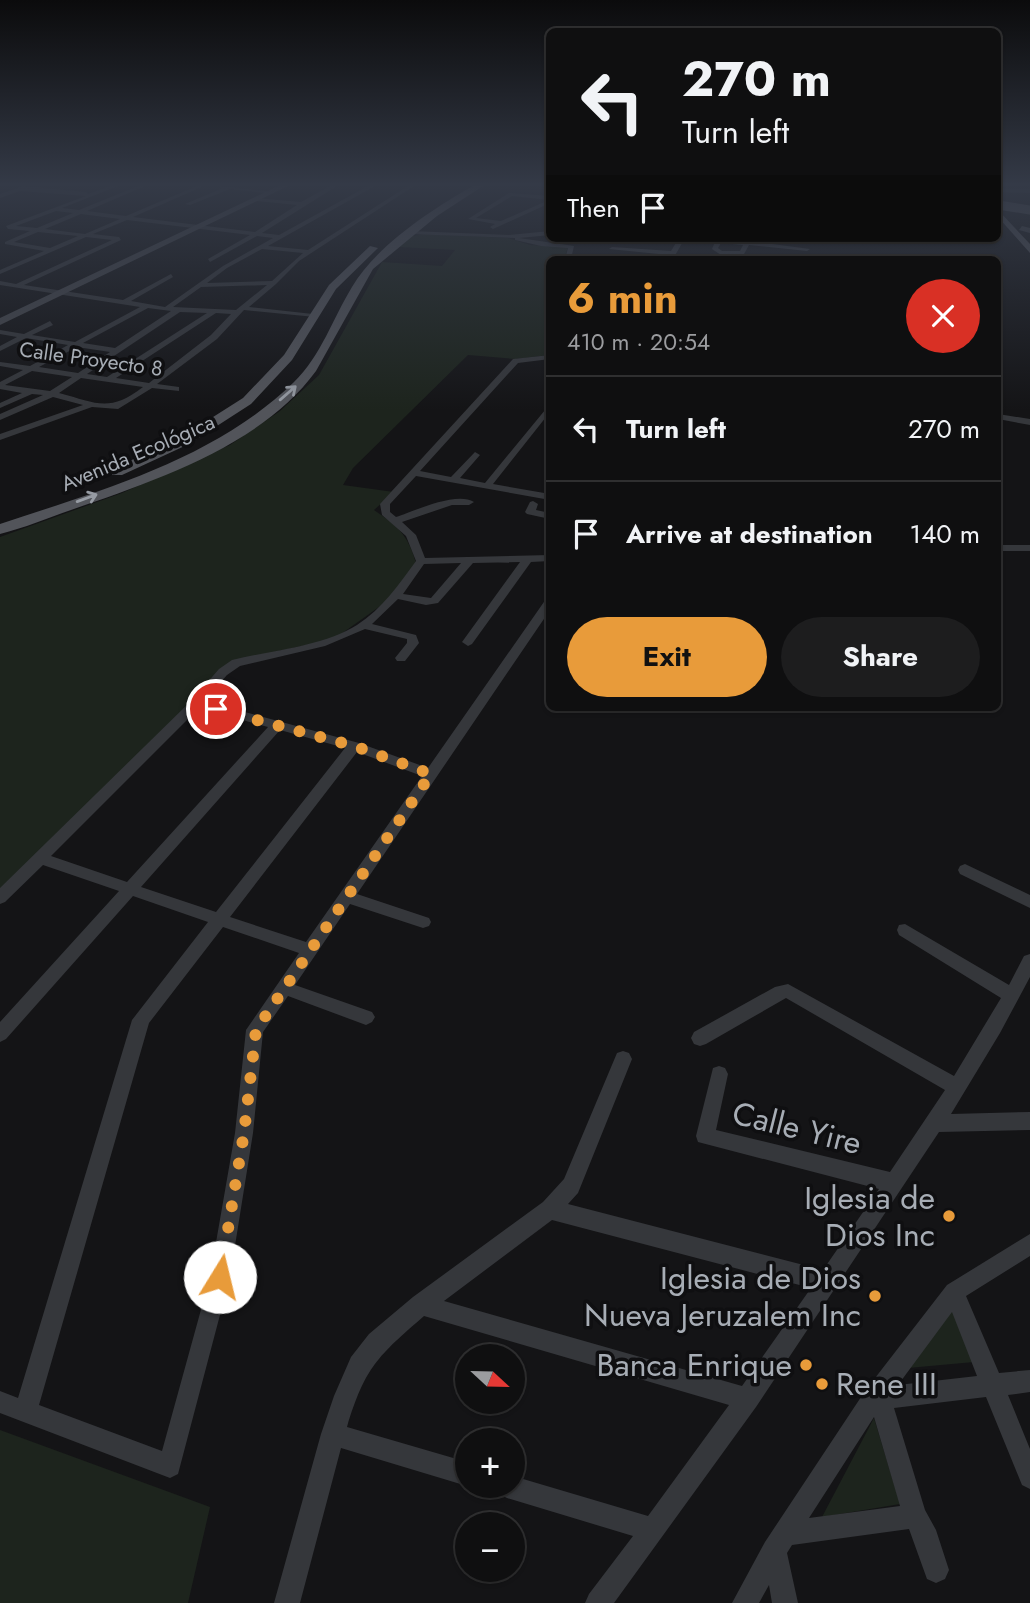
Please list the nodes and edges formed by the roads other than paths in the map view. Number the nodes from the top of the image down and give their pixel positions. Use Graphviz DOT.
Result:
graph roads {
  1 [pos="26,261"];
  2 [pos="69,261"];
  3 [pos="129,261"];
  4 [pos="236,261"];
  5 [pos="297,261"];
  6 [pos="358,261"];
  7 [pos="375,261"];
  8 [pos="0,263"];
  9 [pos="16,265"];
  10 [pos="0,272"];
  11 [pos="171,276"];
  12 [pos="274,283"];
  13 [pos="13,285"];
  14 [pos="202,285"];
  15 [pos="0,286"];
  16 [pos="62,293"];
  17 [pos="201,301"];
  18 [pos="123,303"];
  19 [pos="145,307"];
  20 [pos="166,309"];
  21 [pos="189,309"];
  22 [pos="178,310"];
  23 [pos="239,310"];
  24 [pos="215,311"];
  25 [pos="313,316"];
  26 [pos="0,322"];
  27 [pos="50,323"];
  28 [pos="0,332"];
  29 [pos="25,336"];
  30 [pos="78,344"];
  31 [pos="0,349"];
  32 [pos="117,351"];
  33 [pos="546,358"];
  34 [pos="0,364"];
  35 [pos="32,368"];
  36 [pos="79,375"];
  37 [pos="109,379"];
  38 [pos="149,385"];
  39 [pos="0,386"];
  40 [pos="176,389"];
  41 [pos="31,392"];
  42 [pos="50,395"];
  43 [pos="92,405"];
  44 [pos="0,406"];
  45 [pos="546,412"];
  46 [pos="0,417"];
  47 [pos="1001,417"];
  48 [pos="1030,422"];
  49 [pos="26,427"];
  50 [pos="0,437"];
  51 [pos="475,455"];
  52 [pos="415,473"];
  53 [pos="104,478"];
  54 [pos="453,480"];
  55 [pos="487,486"];
  56 [pos="546,496"];
  57 [pos="469,502"];
  58 [pos="533,505"];
  59 [pos="546,515"];
  60 [pos="395,521"];
  61 [pos="0,529"];
  62 [pos="1001,548"];
  63 [pos="1030,548"];
  64 [pos="528,558"];
  65 [pos="546,558"];
  66 [pos="470,560"];
  67 [pos="421,561"];
  68 [pos="398,596"];
  69 [pos="546,606"];
  70 [pos="365,626"];
  71 [pos="468,642"];
  72 [pos="401,658"];
  73 [pos="196,703"];
  74 [pos="278,724"];
  75 [pos="354,746"];
  76 [pos="431,774"];
  77 [pos="40,858"];
  78 [pos="965,870"];
  79 [pos="131,890"];
  80 [pos="348,897"];
  81 [pos="0,898"];
  82 [pos="1030,902"];
  83 [pos="219,918"];
  84 [pos="423,922"];
  85 [pos="905,930"];
  86 [pos="309,950"];
  87 [pos="1030,961"];
  88 [pos="284,988"];
  89 [pos="1012,996"];
  90 [pos="366,1017"];
  91 [pos="0,1034"];
  92 [pos="700,1038"];
  93 [pos="623,1059"];
  94 [pos="719,1074"];
  95 [pos="957,1087"];
  96 [pos="1030,1121"];
  97 [pos="935,1123"];
  98 [pos="894,1183"];
  99 [pos="550,1209"];
  100 [pos="1030,1244"];
  101 [pos="828,1282"];
  102 [pos="954,1292"];
  103 [pos="421,1305"];
  104 [pos="1030,1381"];
  105 [pos="993,1386"];
  106 [pos="748,1399"];
  107 [pos="876,1399"];
  108 [pos="0,1402"];
  109 [pos="25,1413"];
  110 [pos="333,1434"];
  111 [pos="455,1470"];
  112 [pos="1030,1477"];
  113 [pos="525,1491"];
  114 [pos="915,1516"];
  115 [pos="653,1530"];
  116 [pos="779,1543"];
  117 [pos="936,1570"];
  118 [pos="287,1603"];
  119 [pos="598,1603"];
  120 [pos="745,1603"];
  121 [pos="785,1603"];
  1 -- 9 [label="street"];
  2 -- 13 [label="street"];
  3 -- 16 [label="street"];
  4 -- 14 [label="street"];
  5 -- 12 [label="street"];
  6 -- 25 [label="main road"];
  61 -- 7 [label="main road, Avenida Ecológica, one-way"];
  8 -- 9 [label="street"];
  9 -- 10 [label="street"];
  11 -- 18 [label="street"];
  12 -- 14 [label="street"];
  12 -- 23 [label="street"];
  13 -- 15 [label="street"];
  13 -- 16 [label="street"];
  14 -- 20 [label="street"];
  16 -- 18 [label="street"];
  16 -- 26 [label="street"];
  17 -- 21 [label="street"];
  18 -- 19 [label="street"];
  19 -- 20 [label="street"];
  19 -- 30 [label="street"];
  20 -- 22 [label="street"];
  21 -- 22 [label="street"];
  21 -- 24 [label="street"];
  22 -- 32 [label="street"];
  23 -- 24 [label="street"];
  23 -- 25 [label="street"];
  23 -- 38 [label="street"];
  24 -- 37 [label="street"];
  25 -- 53 [label="main road"];
  27 -- 29 [label="street"];
  28 -- 29 [label="street"];
  29 -- 30 [label="street"];
  29 -- 31 [label="street"];
  30 -- 32 [label="street"];
  30 -- 35 [label="street"];
  32 -- 36 [label="street"];
  33 -- 52 [label="street"];
  34 -- 35 [label="street, Calle Proyecto 8"];
  35 -- 36 [label="street, Calle Proyecto 8"];
  35 -- 39 [label="street"];
  36 -- 37 [label="street, Calle Proyecto 8"];
  36 -- 42 [label="street"];
  37 -- 38 [label="street, Calle Proyecto 8"];
  38 -- 40 [label="street, Calle Proyecto 8"];
  38 -- 43 [label="street"];
  39 -- 41 [label="street"];
  41 -- 42 [label="street"];
  41 -- 44 [label="street"];
  42 -- 43 [label="street"];
  42 -- 46 [label="street"];
  43 -- 49 [label="street"];
  45 -- 55 [label="street"];
  46 -- 49 [label="street"];
  47 -- 48 [label="street"];
  49 -- 50 [label="street"];
  51 -- 54 [label="street"];
  52 -- 54 [label="street"];
  52 -- 60 [label="street"];
  54 -- 55 [label="street"];
  55 -- 56 [label="street"];
  57 -- 60 [label="street"];
  58 -- 59 [label="street"];
  60 -- 67 [label="street"];
  62 -- 63 [label="street"];
  64 -- 65 [label="street"];
  64 -- 66 [label="street"];
  64 -- 71 [label="street"];
  66 -- 67 [label="street"];
  66 -- 68 [label="street"];
  67 -- 68 [label="street"];
  68 -- 70 [label="street"];
  69 -- 76 [label="street"];
  70 -- 72 [label="street"];
  70 -- 73 [label="street"];
  73 -- 74 [label="street"];
  73 -- 77 [label="street"];
  74 -- 75 [label="street"];
  74 -- 79 [label="street"];
  75 -- 76 [label="street"];
  75 -- 83 [label="street"];
  76 -- 80 [label="street"];
  77 -- 79 [label="street"];
  77 -- 81 [label="street"];
  78 -- 82 [label="street"];
  79 -- 83 [label="street"];
  79 -- 91 [label="street"];
  80 -- 84 [label="street"];
  80 -- 86 [label="street"];
  83 -- 86 [label="street"];
  83 -- 109 [label="street"];
  85 -- 89 [label="street"];
  86 -- 88 [label="street"];
  87 -- 89 [label="street"];
  88 -- 90 [label="street"];
  88 -- 109 [label="street"];
  89 -- 95 [label="street"];
  92 -- 95 [label="street"];
  93 -- 99 [label="street"];
  94 -- 98 [label="street, Calle Yire"];
  95 -- 97 [label="street"];
  96 -- 97 [label="street"];
  97 -- 98 [label="street"];
  98 -- 101 [label="street"];
  99 -- 101 [label="street"];
  99 -- 103 [label="street"];
  100 -- 102 [label="street"];
  101 -- 106 [label="street"];
  102 -- 105 [label="street"];
  102 -- 107 [label="street"];
  103 -- 106 [label="street"];
  103 -- 110 [label="street"];
  104 -- 105 [label="street"];
  105 -- 107 [label="street"];
  105 -- 112 [label="street"];
  106 -- 115 [label="street"];
  107 -- 114 [label="street"];
  107 -- 116 [label="street"];
  108 -- 109 [label="street"];
  110 -- 111 [label="street"];
  110 -- 118 [label="street"];
  113 -- 115 [label="street"];
  114 -- 116 [label="street"];
  114 -- 117 [label="street"];
  115 -- 119 [label="street"];
  116 -- 120 [label="street"];
  116 -- 121 [label="street"];
}
